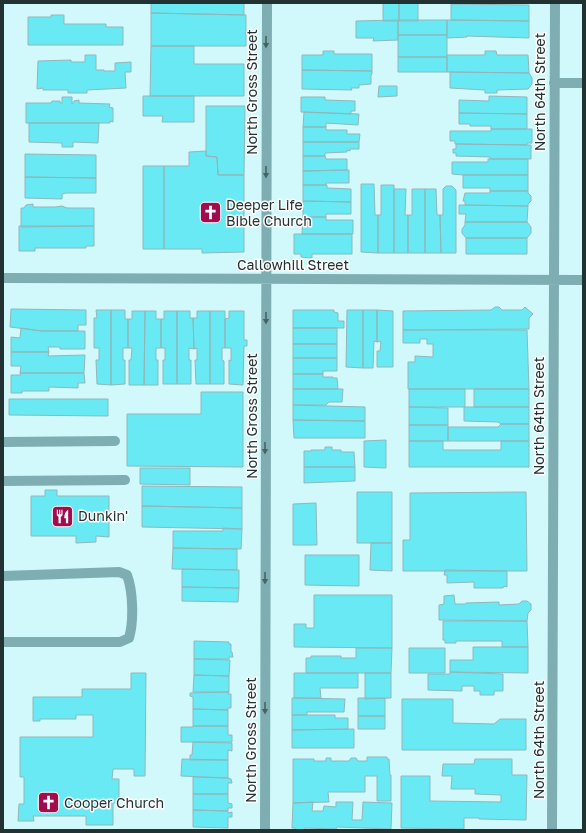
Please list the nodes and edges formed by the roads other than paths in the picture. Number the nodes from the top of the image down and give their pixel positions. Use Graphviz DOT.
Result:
graph roads {
  1 [pos="266,3"];
  2 [pos="554,3"];
  3 [pos="554,83"];
  4 [pos="583,84"];
  5 [pos="3,278"];
  6 [pos="266,279"];
  7 [pos="554,280"];
  8 [pos="583,280"];
  9 [pos="115,441"];
  10 [pos="3,442"];
  11 [pos="125,480"];
  12 [pos="3,481"];
  13 [pos="3,576"];
  14 [pos="3,642"];
  15 [pos="265,830"];
  16 [pos="552,830"];
  1 -- 6 [label="street, North Gross Street, one-way"];
  2 -- 3 [label="street, North 64th Street"];
  3 -- 4 [label="street"];
  3 -- 7 [label="street, North 64th Street"];
  5 -- 6 [label="street, Callowhill Street"];
  6 -- 7 [label="street, Callowhill Street"];
  6 -- 15 [label="street, North Gross Street, one-way"];
  7 -- 8 [label="street, Callowhill Street"];
  7 -- 16 [label="street, North 64th Street"];
  9 -- 10 [label="street"];
  11 -- 12 [label="street"];
  13 -- 14 [label="street"];
}
